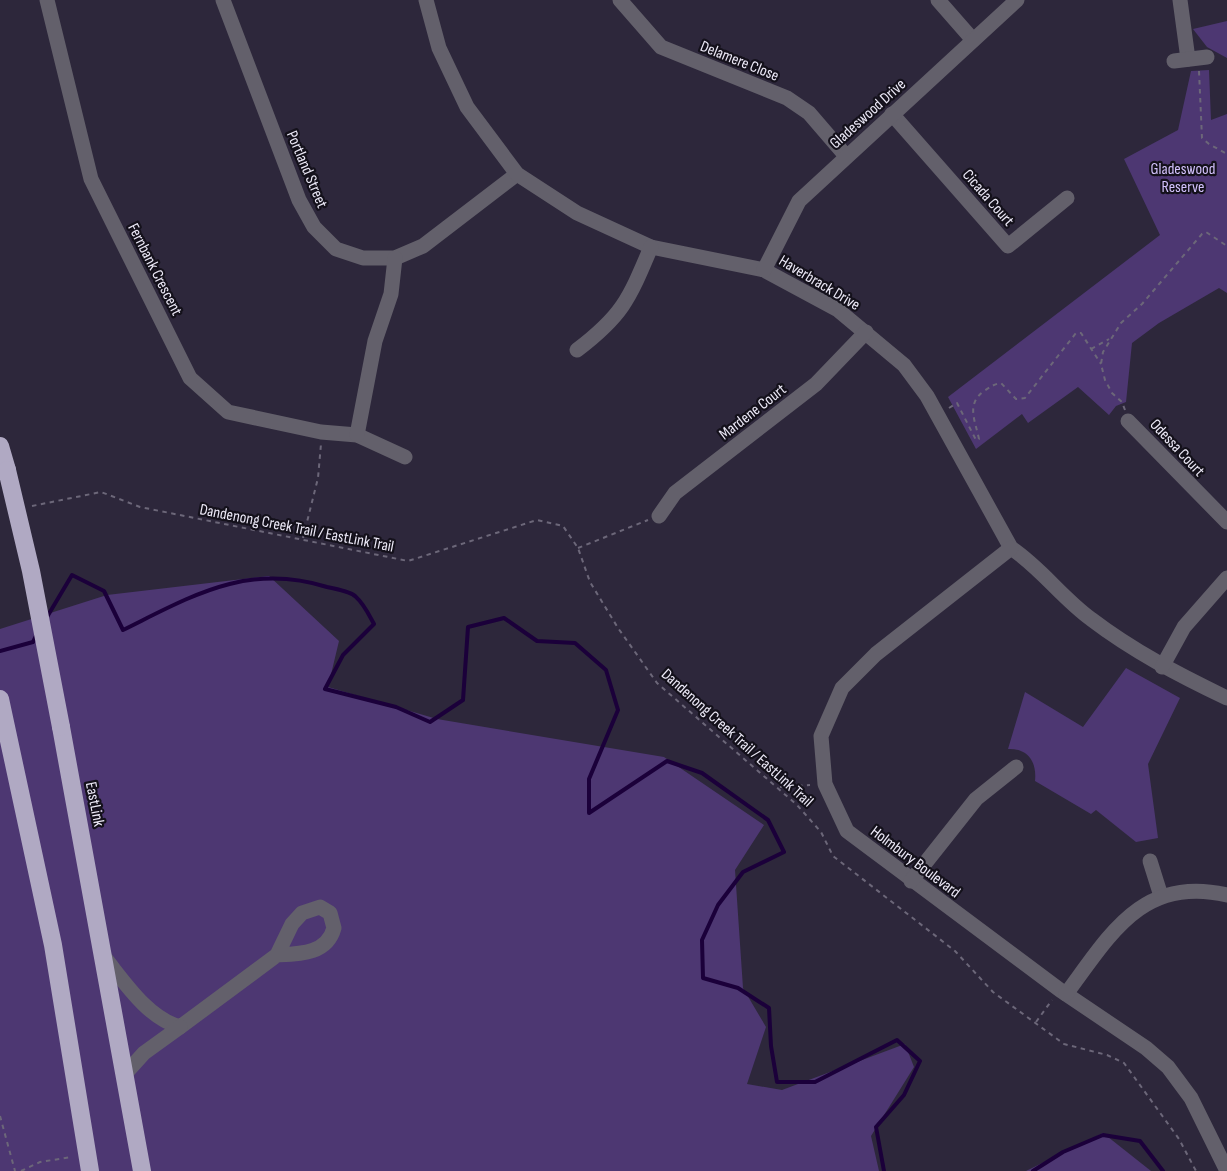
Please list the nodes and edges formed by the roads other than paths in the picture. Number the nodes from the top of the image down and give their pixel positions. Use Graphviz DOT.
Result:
graph roads {
  1 [pos="46,0"];
  2 [pos="223,0"];
  3 [pos="426,0"];
  4 [pos="620,0"];
  5 [pos="938,0"];
  6 [pos="1017,0"];
  7 [pos="1180,0"];
  8 [pos="973,40"];
  9 [pos="1192,59"];
  10 [pos="892,114"];
  11 [pos="846,156"];
  12 [pos="517,174"];
  13 [pos="1067,198"];
  14 [pos="651,247"];
  15 [pos="395,258"];
  16 [pos="764,270"];
  17 [pos="866,332"];
  18 [pos="577,350"];
  19 [pos="1128,421"];
  20 [pos="357,435"];
  21 [pos="0,446"];
  22 [pos="405,457"];
  23 [pos="659,516"];
  24 [pos="1227,522"];
  25 [pos="1011,548"];
  26 [pos="1227,578"];
  27 [pos="1162,667"];
  28 [pos="1227,698"];
  29 [pos="0,699"];
  30 [pos="1016,767"];
  31 [pos="1150,861"];
  32 [pos="911,881"];
  33 [pos="1227,895"];
  34 [pos="1161,896"];
  35 [pos="277,955"];
  36 [pos="105,958"];
  37 [pos="1063,992"];
  38 [pos="180,1027"];
  39 [pos="125,1074"];
  40 [pos="89,1163"];
  41 [pos="142,1171"];
  42 [pos="1227,1171"];
  1 -- 20 [label="street, Fernbank Crescent"];
  2 -- 15 [label="street, Portland Street"];
  3 -- 12 [label="street, Haverbrack Drive"];
  4 -- 11 [label="street, Delamere Close"];
  5 -- 8 [label="street"];
  6 -- 8 [label="street, Gladeswood Drive"];
  7 -- 9 [label="street"];
  8 -- 10 [label="street, Gladeswood Drive"];
  10 -- 11 [label="street, Gladeswood Drive"];
  10 -- 13 [label="street, Cicada Court"];
  11 -- 16 [label="street, Gladeswood Drive"];
  12 -- 14 [label="street, Haverbrack Drive"];
  12 -- 15 [label="street, Portland Street"];
  14 -- 16 [label="street, Haverbrack Drive"];
  14 -- 18 [label="street"];
  15 -- 20 [label="street"];
  16 -- 17 [label="street, Haverbrack Drive"];
  17 -- 23 [label="street, Mardene Court"];
  17 -- 25 [label="street, Haverbrack Drive"];
  19 -- 24 [label="street, Odessa Court"];
  20 -- 22 [label="street, Fernbank Crescent"];
  21 -- 36 [label="highway, EastLink, bridge"];
  25 -- 27 [label="street, Haverbrack Drive"];
  25 -- 32 [label="street, Holmbury Boulevard"];
  26 -- 27 [label="street"];
  27 -- 28 [label="street, Haverbrack Drive"];
  29 -- 40 [label="highway"];
  30 -- 32 [label="street"];
  31 -- 34 [label="street"];
  32 -- 37 [label="street, Holmbury Boulevard"];
  33 -- 34 [label="street"];
  34 -- 37 [label="street"];
  35 -- 38 [label="street"];
  36 -- 38 [label="street"];
  36 -- 39 [label="highway, EastLink"];
  37 -- 42 [label="street, Holmbury Boulevard"];
  38 -- 39 [label="street"];
  39 -- 41 [label="highway, EastLink"];
}
